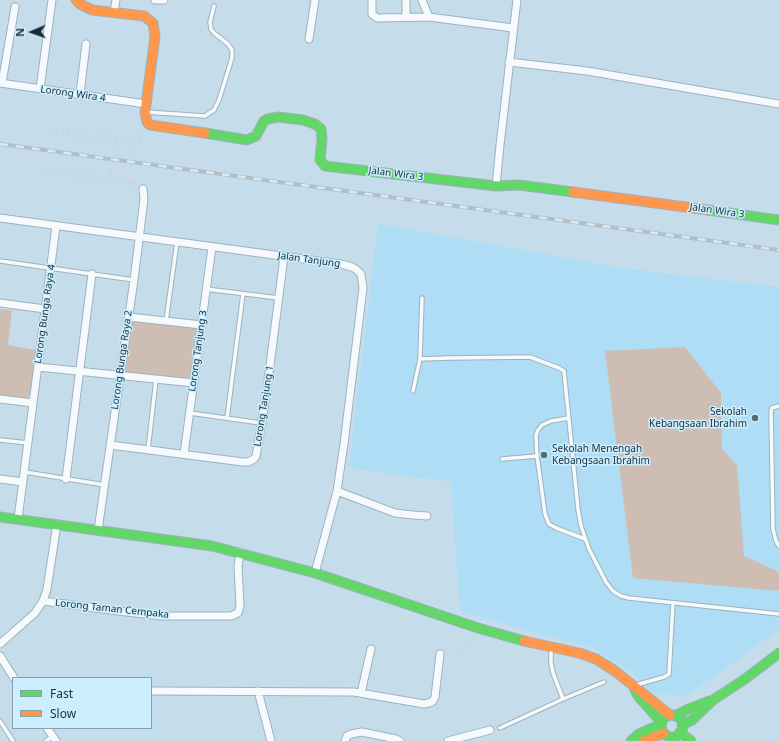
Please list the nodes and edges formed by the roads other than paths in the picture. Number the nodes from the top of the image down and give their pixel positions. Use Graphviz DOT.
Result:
graph roads {
  1 [pos="52,0"];
  2 [pos="76,0"];
  3 [pos="116,0"];
  4 [pos="155,0"];
  5 [pos="164,0"];
  6 [pos="316,0"];
  7 [pos="372,0"];
  8 [pos="406,0"];
  9 [pos="422,0"];
  10 [pos="517,0"];
  11 [pos="214,6"];
  12 [pos="15,8"];
  13 [pos="114,12"];
  14 [pos="406,17"];
  15 [pos="429,17"];
  16 [pos="513,28"];
  17 [pos="309,39"];
  18 [pos="86,44"];
  19 [pos="510,62"];
  20 [pos="1,83"];
  21 [pos="40,89"];
  22 [pos="80,94"];
  23 [pos="779,104"];
  24 [pos="145,108"];
  25 [pos="496,186"];
  26 [pos="144,189"];
  27 [pos="0,218"];
  28 [pos="779,220"];
  29 [pos="56,226"];
  30 [pos="139,237"];
  31 [pos="177,242"];
  32 [pos="212,247"];
  33 [pos="284,257"];
  34 [pos="0,261"];
  35 [pos="52,269"];
  36 [pos="92,274"];
  37 [pos="134,280"];
  38 [pos="206,289"];
  39 [pos="243,294"];
  40 [pos="278,298"];
  41 [pos="422,298"];
  42 [pos="0,303"];
  43 [pos="46,308"];
  44 [pos="129,317"];
  45 [pos="166,321"];
  46 [pos="202,325"];
  47 [pos="420,360"];
  48 [pos="38,367"];
  49 [pos="80,372"];
  50 [pos="120,376"];
  51 [pos="156,380"];
  52 [pos="194,383"];
  53 [pos="413,391"];
  54 [pos="0,398"];
  55 [pos="33,403"];
  56 [pos="779,406"];
  57 [pos="190,413"];
  58 [pos="227,418"];
  59 [pos="569,418"];
  60 [pos="261,424"];
  61 [pos="0,440"];
  62 [pos="28,443"];
  63 [pos="110,445"];
  64 [pos="148,450"];
  65 [pos="184,454"];
  66 [pos="537,456"];
  67 [pos="502,459"];
  68 [pos="25,472"];
  69 [pos="0,479"];
  70 [pos="66,479"];
  71 [pos="23,482"];
  72 [pos="105,485"];
  73 [pos="337,491"];
  74 [pos="427,516"];
  75 [pos="0,517"];
  76 [pos="18,519"];
  77 [pos="57,524"];
  78 [pos="98,530"];
  79 [pos="585,539"];
  80 [pos="779,546"];
  81 [pos="240,552"];
  82 [pos="315,573"];
  83 [pos="43,601"];
  84 [pos="673,603"];
  85 [pos="779,614"];
  86 [pos="0,644"];
  87 [pos="551,647"];
  88 [pos="371,649"];
  89 [pos="779,653"];
  90 [pos="440,654"];
  91 [pos="0,656"];
  92 [pos="13,677"];
  93 [pos="604,682"];
  94 [pos="633,686"];
  95 [pos="152,691"];
  96 [pos="258,691"];
  97 [pos="361,693"];
  98 [pos="563,699"];
  99 [pos="713,700"];
  100 [pos="673,715"];
  101 [pos="0,721"];
  102 [pos="661,723"];
  103 [pos="500,728"];
  104 [pos="48,729"];
  105 [pos="490,730"];
  106 [pos="664,733"];
  107 [pos="679,734"];
  108 [pos="54,739"];
  109 [pos="13,741"];
  110 [pos="46,741"];
  111 [pos="271,741"];
  112 [pos="345,741"];
  113 [pos="400,741"];
  114 [pos="448,741"];
  115 [pos="631,741"];
  116 [pos="644,741"];
  117 [pos="691,741"];
  1 -- 21 [label="street"];
  2 -- 13 [label="street"];
  3 -- 13 [label="street"];
  4 -- 5 [label="street"];
  6 -- 17 [label="street"];
  7 -- 14 [label="street"];
  8 -- 14 [label="street"];
  9 -- 15 [label="street"];
  10 -- 16 [label="street"];
  11 -- 24 [label="lane"];
  12 -- 20 [label="street"];
  13 -- 24 [label="street"];
  14 -- 15 [label="street"];
  15 -- 16 [label="street"];
  16 -- 19 [label="street"];
  18 -- 22 [label="street"];
  19 -- 23 [label="street"];
  19 -- 25 [label="street"];
  20 -- 21 [label="street, Lorong Wira 4"];
  21 -- 22 [label="street, Lorong Wira 4"];
  22 -- 24 [label="street, Lorong Wira 4"];
  24 -- 25 [label="street, Jalan Wira 3"];
  25 -- 28 [label="street, Jalan Wira 3"];
  26 -- 30 [label="street, Lorong Bunga Raya 2"];
  27 -- 29 [label="street, Jalan Tanjung"];
  29 -- 30 [label="street, Jalan Tanjung"];
  29 -- 35 [label="street, Lorong Bunga Raya 4"];
  30 -- 31 [label="street, Jalan Tanjung"];
  30 -- 37 [label="street, Lorong Bunga Raya 2"];
  31 -- 32 [label="street, Jalan Tanjung"];
  31 -- 45 [label="lane"];
  32 -- 33 [label="street, Jalan Tanjung"];
  32 -- 38 [label="street, Lorong Tanjung 3"];
  33 -- 40 [label="street, Lorong Tanjung 1"];
  33 -- 73 [label="street, Jalan Tanjung"];
  34 -- 35 [label="lane"];
  35 -- 36 [label="lane"];
  35 -- 43 [label="street, Lorong Bunga Raya 4"];
  36 -- 37 [label="lane"];
  36 -- 49 [label="street"];
  37 -- 44 [label="street, Lorong Bunga Raya 2"];
  38 -- 39 [label="lane"];
  38 -- 46 [label="street, Lorong Tanjung 3"];
  39 -- 40 [label="lane"];
  39 -- 58 [label="lane"];
  40 -- 60 [label="street, Lorong Tanjung 1"];
  41 -- 47 [label="lane"];
  42 -- 43 [label="street"];
  43 -- 48 [label="street, Lorong Bunga Raya 4"];
  44 -- 45 [label="street"];
  44 -- 50 [label="street, Lorong Bunga Raya 2"];
  45 -- 46 [label="street"];
  46 -- 52 [label="street, Lorong Tanjung 3"];
  47 -- 53 [label="lane"];
  47 -- 59 [label="lane"];
  48 -- 49 [label="street"];
  48 -- 55 [label="street, Lorong Bunga Raya 4"];
  49 -- 50 [label="street"];
  49 -- 70 [label="street"];
  50 -- 51 [label="street"];
  50 -- 63 [label="street, Lorong Bunga Raya 2"];
  51 -- 52 [label="street"];
  51 -- 64 [label="lane"];
  52 -- 57 [label="street, Lorong Tanjung 3"];
  54 -- 55 [label="street"];
  55 -- 62 [label="street, Lorong Bunga Raya 4"];
  56 -- 80 [label="lane"];
  57 -- 58 [label="lane"];
  57 -- 65 [label="street, Lorong Tanjung 3"];
  58 -- 60 [label="lane"];
  59 -- 66 [label="lane"];
  59 -- 79 [label="lane"];
  60 -- 65 [label="street, Lorong Tanjung 1"];
  61 -- 62 [label="lane"];
  62 -- 68 [label="street, Lorong Bunga Raya 4"];
  63 -- 64 [label="street, Lorong Tanjung 1"];
  63 -- 72 [label="street, Lorong Bunga Raya 2"];
  64 -- 65 [label="street, Lorong Tanjung 1"];
  66 -- 67 [label="lane"];
  66 -- 79 [label="lane"];
  68 -- 70 [label="lane"];
  68 -- 71 [label="street, Lorong Bunga Raya 4"];
  69 -- 71 [label="street"];
  70 -- 72 [label="lane"];
  71 -- 76 [label="street, Lorong Bunga Raya 4"];
  72 -- 78 [label="street, Lorong Bunga Raya 2"];
  73 -- 74 [label="street"];
  73 -- 82 [label="street, Jalan Tanjung"];
  75 -- 76 [label="street"];
  76 -- 77 [label="street"];
  77 -- 78 [label="street"];
  77 -- 83 [label="street"];
  78 -- 81 [label="street"];
  79 -- 84 [label="lane"];
  81 -- 82 [label="street"];
  81 -- 83 [label="street, Lorong Taman Cempaka"];
  82 -- 87 [label="street"];
  83 -- 86 [label="street"];
  84 -- 85 [label="lane"];
  84 -- 94 [label="lane"];
  87 -- 94 [label="street"];
  87 -- 98 [label="lane"];
  88 -- 97 [label="street"];
  89 -- 99 [label="street"];
  90 -- 97 [label="street"];
  91 -- 92 [label="street"];
  93 -- 98 [label="lane"];
  94 -- 100 [label="street"];
  94 -- 102 [label="street"];
  95 -- 96 [label="street"];
  96 -- 97 [label="street"];
  96 -- 111 [label="street"];
  98 -- 103 [label="lane"];
  99 -- 100 [label="street"];
  99 -- 107 [label="street"];
  100 -- 102 [label="street"];
  100 -- 107 [label="street"];
  101 -- 109 [label="lane"];
  102 -- 106 [label="street"];
  102 -- 115 [label="street"];
  104 -- 108 [label="street"];
  105 -- 114 [label="street"];
  106 -- 107 [label="street"];
  106 -- 116 [label="street"];
  107 -- 117 [label="street"];
  108 -- 110 [label="lane"];
  112 -- 113 [label="street"];
}
